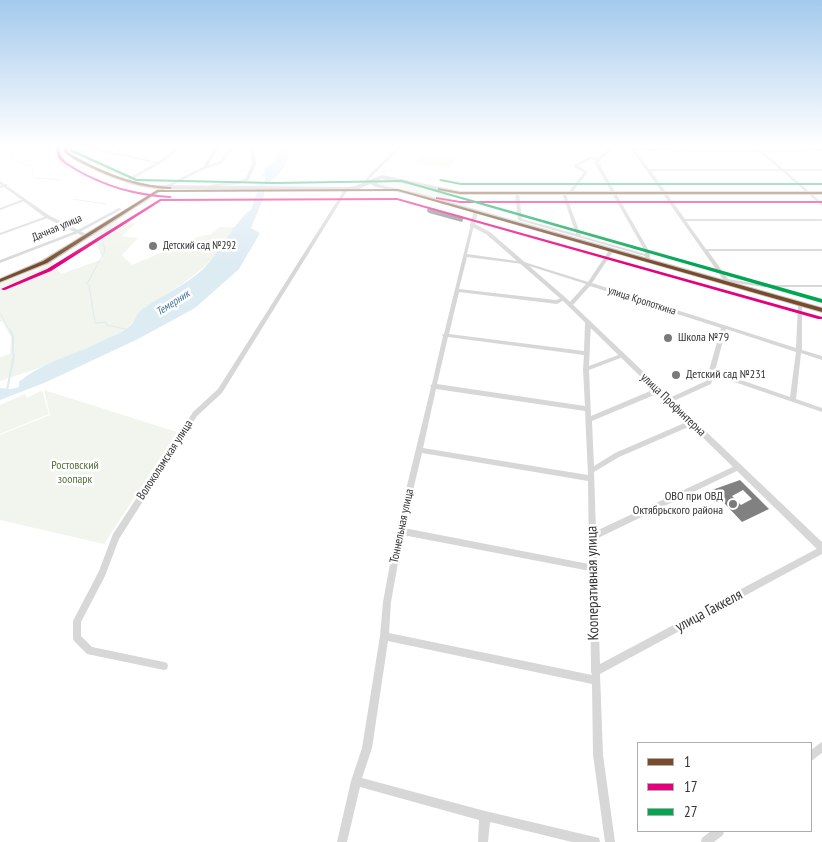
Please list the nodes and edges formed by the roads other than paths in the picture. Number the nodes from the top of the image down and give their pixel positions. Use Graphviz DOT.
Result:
graph roads {
  1 [pos="6,185"];
  2 [pos="128,185"];
  3 [pos="142,185"];
  4 [pos="164,185"];
  5 [pos="212,185"];
  6 [pos="364,185"];
  7 [pos="376,185"];
  8 [pos="422,185"];
  9 [pos="574,185"];
  10 [pos="610,185"];
  11 [pos="659,185"];
  12 [pos="800,185"];
  13 [pos="0,187"];
  14 [pos="206,188"];
  15 [pos="155,189"];
  16 [pos="238,190"];
  17 [pos="398,190"];
  18 [pos="348,191"];
  19 [pos="447,191"];
  20 [pos="516,193"];
  21 [pos="567,193"];
  22 [pos="614,193"];
  23 [pos="664,193"];
  24 [pos="808,193"];
  25 [pos="822,193"];
  26 [pos="25,200"];
  27 [pos="442,202"];
  28 [pos="822,205"];
  29 [pos="0,209"];
  30 [pos="124,210"];
  31 [pos="476,212"];
  32 [pos="48,217"];
  33 [pos="683,220"];
  34 [pos="822,220"];
  35 [pos="472,225"];
  36 [pos="78,232"];
  37 [pos="0,234"];
  38 [pos="87,236"];
  39 [pos="579,237"];
  40 [pos="612,250"];
  41 [pos="705,250"];
  42 [pos="822,250"];
  43 [pos="464,255"];
  44 [pos="648,258"];
  45 [pos="0,262"];
  46 [pos="524,264"];
  47 [pos="0,281"];
  48 [pos="728,282"];
  49 [pos="589,284"];
  50 [pos="822,286"];
  51 [pos="457,290"];
  52 [pos="564,299"];
  53 [pos="800,304"];
  54 [pos="570,305"];
  55 [pos="822,310"];
  56 [pos="588,323"];
  57 [pos="724,327"];
  58 [pos="446,335"];
  59 [pos="799,351"];
  60 [pos="586,353"];
  61 [pos="621,356"];
  62 [pos="822,358"];
  63 [pos="586,369"];
  64 [pos="712,372"];
  65 [pos="433,386"];
  66 [pos="657,390"];
  67 [pos="793,400"];
  68 [pos="669,401"];
  69 [pos="588,409"];
  70 [pos="822,410"];
  71 [pos="588,420"];
  72 [pos="692,423"];
  73 [pos="419,450"];
  74 [pos="739,467"];
  75 [pos="591,475"];
  76 [pos="400,531"];
  77 [pos="592,537"];
  78 [pos="822,549"];
  79 [pos="592,568"];
  80 [pos="384,636"];
  81 [pos="164,666"];
  82 [pos="596,676"];
  83 [pos="822,747"];
  84 [pos="812,755"];
  85 [pos="356,780"];
  86 [pos="485,816"];
  87 [pos="718,832"];
  88 [pos="342,842"];
  89 [pos="483,842"];
  90 [pos="595,842"];
  91 [pos="610,842"];
  92 [pos="706,842"];
  1 -- 13 [label="street"];
  1 -- 26 [label="street"];
  2 -- 15 [label="main road"];
  3 -- 15 [label="main road"];
  4 -- 15 [label="street"];
  5 -- 14 [label="street"];
  6 -- 18 [label="main road"];
  7 -- 17 [label="main road"];
  8 -- 19 [label="main road"];
  9 -- 21 [label="street"];
  10 -- 22 [label="street"];
  11 -- 23 [label="street"];
  12 -- 24 [label="street"];
  14 -- 15 [label="main road"];
  14 -- 16 [label="main road"];
  15 -- 16 [label="main road"];
  15 -- 30 [label="main road, Дачная улица"];
  15 -- 30 [label="main road"];
  16 -- 18 [label="main road"];
  17 -- 18 [label="main road"];
  17 -- 27 [label="main road"];
  18 -- 81 [label="street, Волоколамская улица"];
  19 -- 20 [label="main road"];
  19 -- 27 [label="main road"];
  20 -- 21 [label="main road"];
  20 -- 39 [label="street"];
  21 -- 22 [label="main road"];
  21 -- 39 [label="street"];
  22 -- 23 [label="main road"];
  22 -- 44 [label="street"];
  23 -- 24 [label="main road"];
  23 -- 33 [label="street"];
  24 -- 25 [label="main road"];
  24 -- 28 [label="street"];
  26 -- 29 [label="street"];
  26 -- 32 [label="street"];
  27 -- 31 [label="main road"];
  30 -- 36 [label="street, Дачная улица"];
  30 -- 38 [label="main road, Дачная улица"];
  31 -- 35 [label="street, Тоннельная улица"];
  31 -- 40 [label="main road"];
  32 -- 36 [label="street"];
  32 -- 37 [label="street"];
  33 -- 34 [label="street"];
  33 -- 41 [label="street"];
  35 -- 43 [label="street, Тоннельная улица"];
  35 -- 46 [label="street, улица Кропоткина"];
  36 -- 38 [label="street"];
  36 -- 45 [label="street, Дачная улица"];
  38 -- 47 [label="main road, Дачная улица"];
  39 -- 44 [label="street"];
  40 -- 44 [label="main road"];
  40 -- 49 [label="street"];
  41 -- 42 [label="street"];
  41 -- 48 [label="street"];
  43 -- 46 [label="street"];
  43 -- 51 [label="street, Тоннельная улица"];
  44 -- 48 [label="main road"];
  46 -- 49 [label="street, улица Кропоткина"];
  46 -- 52 [label="street, улица Профинтерна"];
  48 -- 50 [label="street"];
  48 -- 53 [label="main road"];
  49 -- 54 [label="street"];
  49 -- 57 [label="street, улица Кропоткина"];
  51 -- 52 [label="street"];
  51 -- 58 [label="street, Тоннельная улица"];
  52 -- 54 [label="street, улица Профинтерна"];
  53 -- 55 [label="main road"];
  53 -- 59 [label="street"];
  54 -- 56 [label="street, улица Профинтерна"];
  56 -- 60 [label="street, Кооперативная улица"];
  56 -- 61 [label="street, улица Профинтерна"];
  57 -- 59 [label="street, улица Кропоткина"];
  57 -- 64 [label="street"];
  58 -- 60 [label="street"];
  58 -- 65 [label="street, Тоннельная улица"];
  59 -- 62 [label="street, улица Кропоткина"];
  59 -- 67 [label="street"];
  60 -- 63 [label="street, Кооперативная улица"];
  61 -- 63 [label="street"];
  61 -- 66 [label="street, улица Профинтерна"];
  63 -- 69 [label="street, Кооперативная улица"];
  64 -- 67 [label="street"];
  64 -- 68 [label="street"];
  65 -- 69 [label="street"];
  65 -- 73 [label="street, Тоннельная улица"];
  66 -- 68 [label="street, улица Профинтерна"];
  66 -- 71 [label="street"];
  67 -- 70 [label="street"];
  68 -- 72 [label="street, улица Профинтерна"];
  69 -- 71 [label="street, Кооперативная улица"];
  71 -- 75 [label="street, Кооперативная улица"];
  72 -- 74 [label="street, улица Профинтерна"];
  72 -- 75 [label="street"];
  73 -- 75 [label="street"];
  73 -- 76 [label="street, Тоннельная улица"];
  74 -- 77 [label="street"];
  74 -- 78 [label="street, улица Профинтерна"];
  75 -- 77 [label="street, Кооперативная улица"];
  76 -- 79 [label="street"];
  76 -- 80 [label="street, Тоннельная улица"];
  77 -- 79 [label="street, Кооперативная улица"];
  78 -- 82 [label="street, улица Гаккеля"];
  79 -- 82 [label="street, Кооперативная улица"];
  80 -- 82 [label="street"];
  80 -- 85 [label="street, Тоннельная улица"];
  82 -- 91 [label="street, Кооперативная улица"];
  83 -- 84 [label="street"];
  85 -- 86 [label="street"];
  85 -- 88 [label="street, Тоннельная улица"];
  86 -- 89 [label="street"];
  86 -- 90 [label="street"];
  87 -- 92 [label="street"];
}
